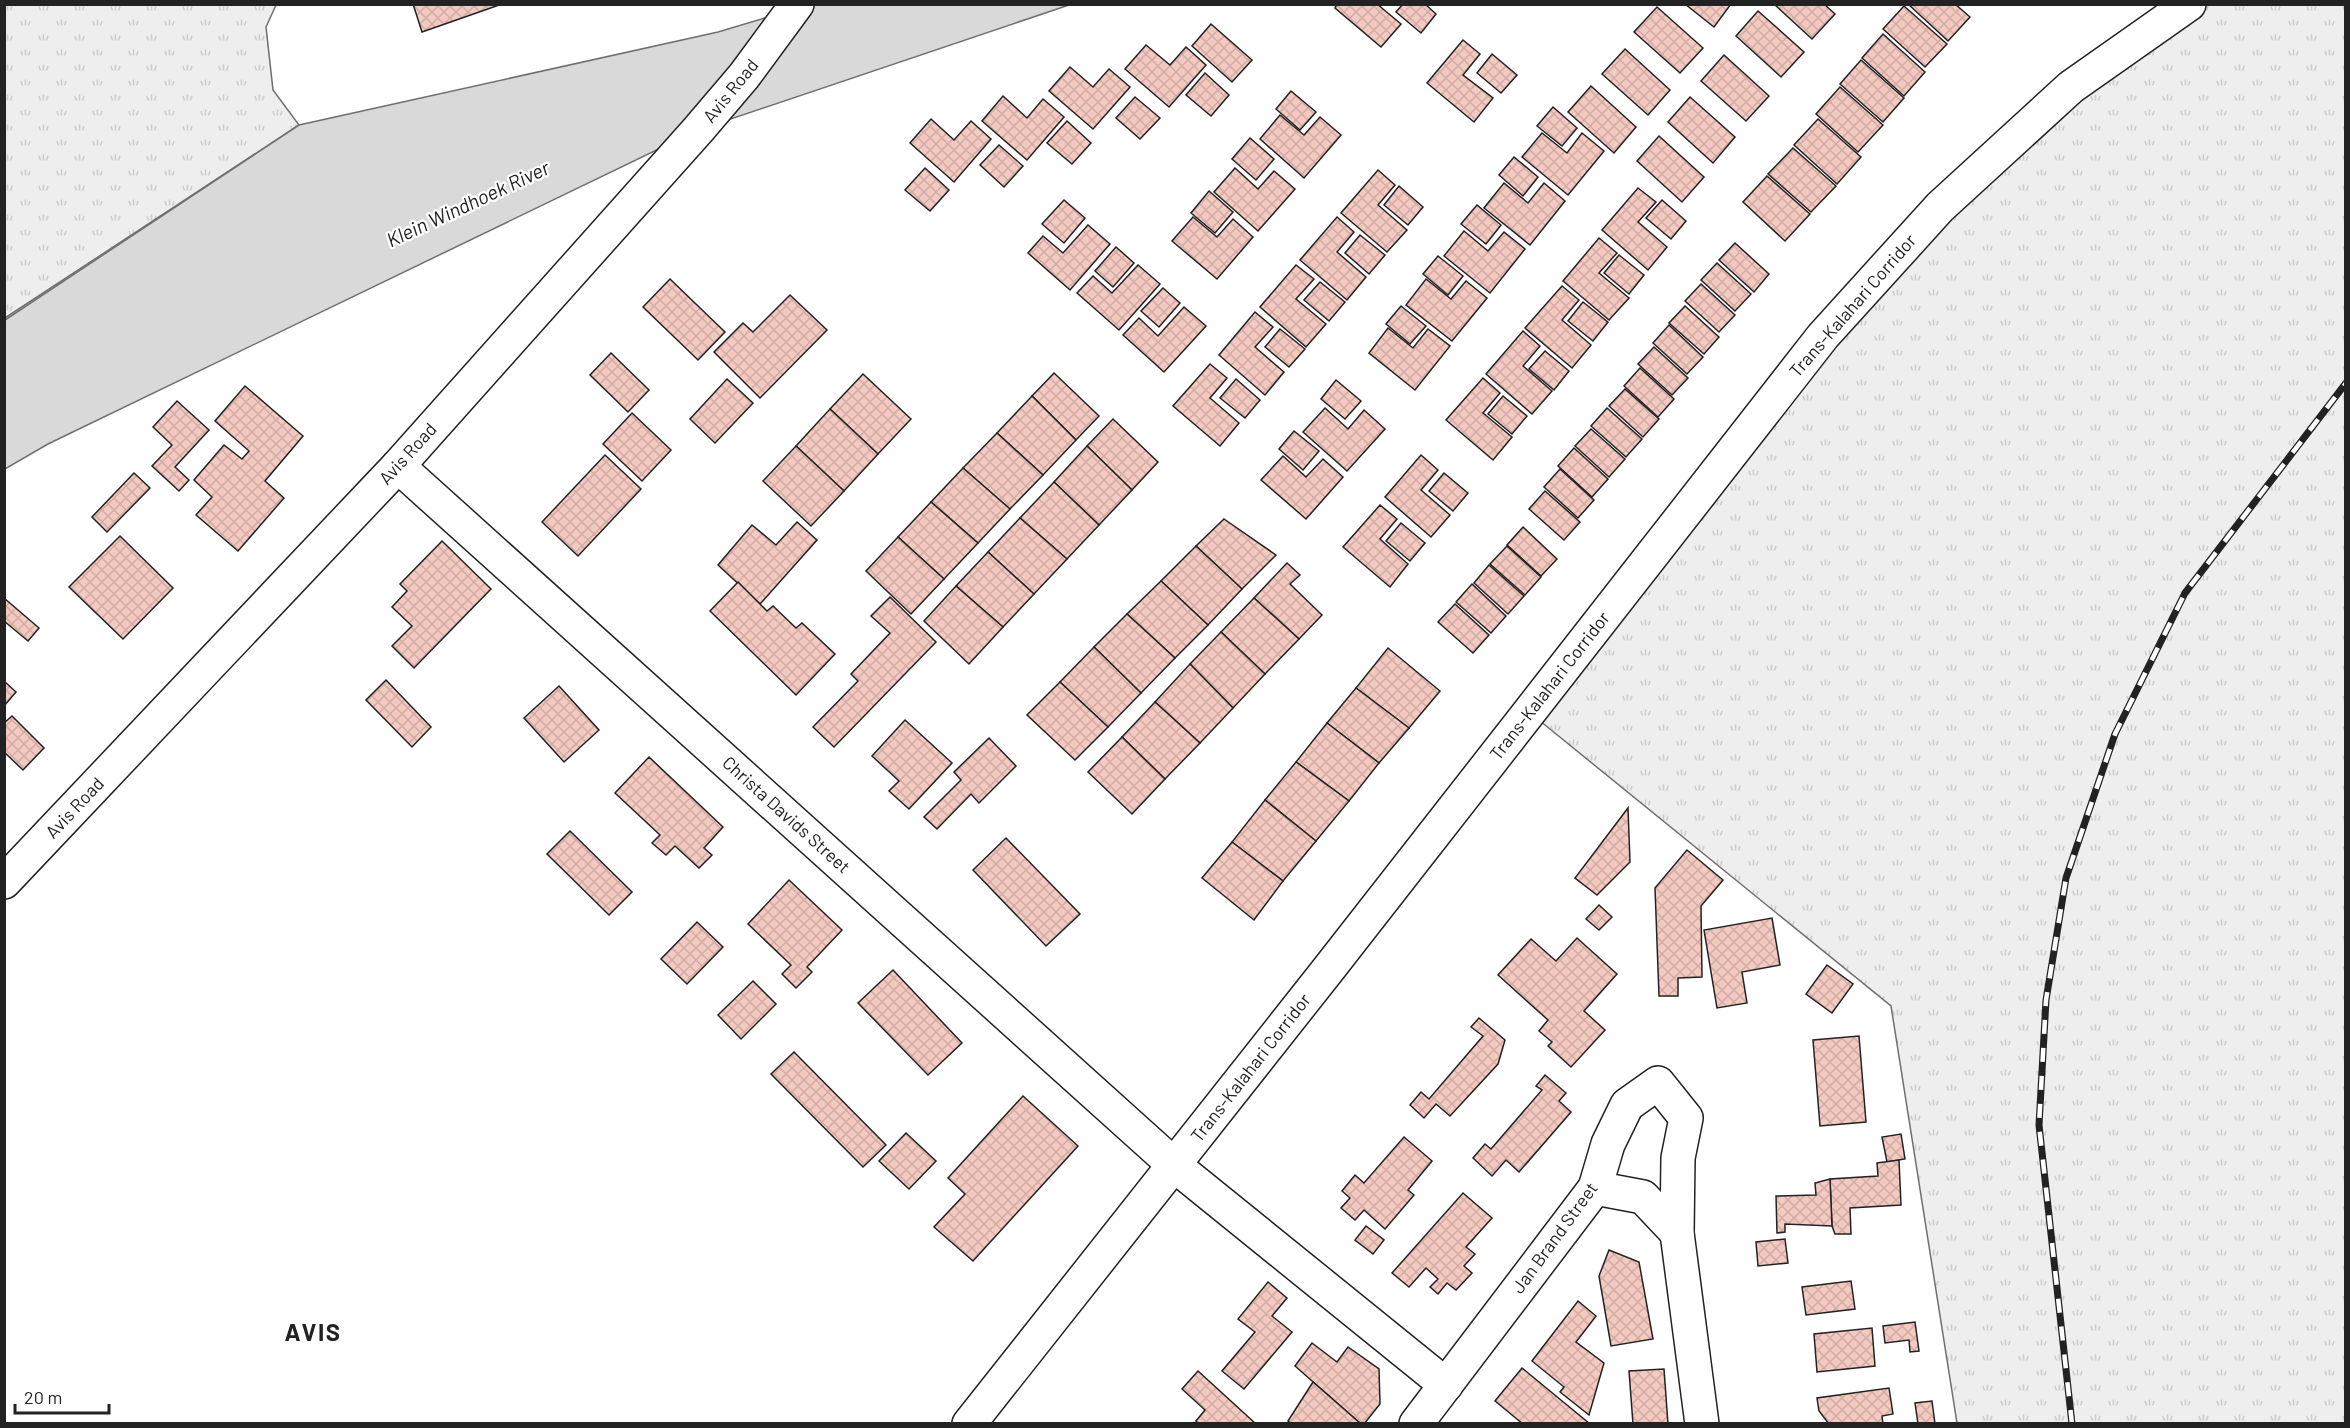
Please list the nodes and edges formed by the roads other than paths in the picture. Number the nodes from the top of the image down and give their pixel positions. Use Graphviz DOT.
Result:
graph roads {
  1 [pos="2189,4"];
  2 [pos="798,6"];
  3 [pos="398,465"];
  4 [pos="4,882"];
  5 [pos="1174,1165"];
  6 [pos="1595,1188"];
  7 [pos="1677,1233"];
  8 [pos="1446,1384"];
  9 [pos="969,1424"];
  10 [pos="1416,1424"];
  11 [pos="1702,1424"];
  1 -- 5 [label="main road, Trans-Kalahari Corridor"];
  2 -- 3 [label="main road, Avis Road"];
  3 -- 4 [label="main road, Avis Road"];
  3 -- 5 [label="main road, Christa Davids Street"];
  5 -- 8 [label="main road"];
  5 -- 9 [label="main road, Trans-Kalahari Corridor"];
  6 -- 7 [label="main road"];
  6 -- 7 [label="main road, Jan Brand Street"];
  6 -- 8 [label="main road, Jan Brand Street"];
  7 -- 11 [label="main road, Jan Brand Street"];
  8 -- 10 [label="main road, Jan Brand Street"];
}
